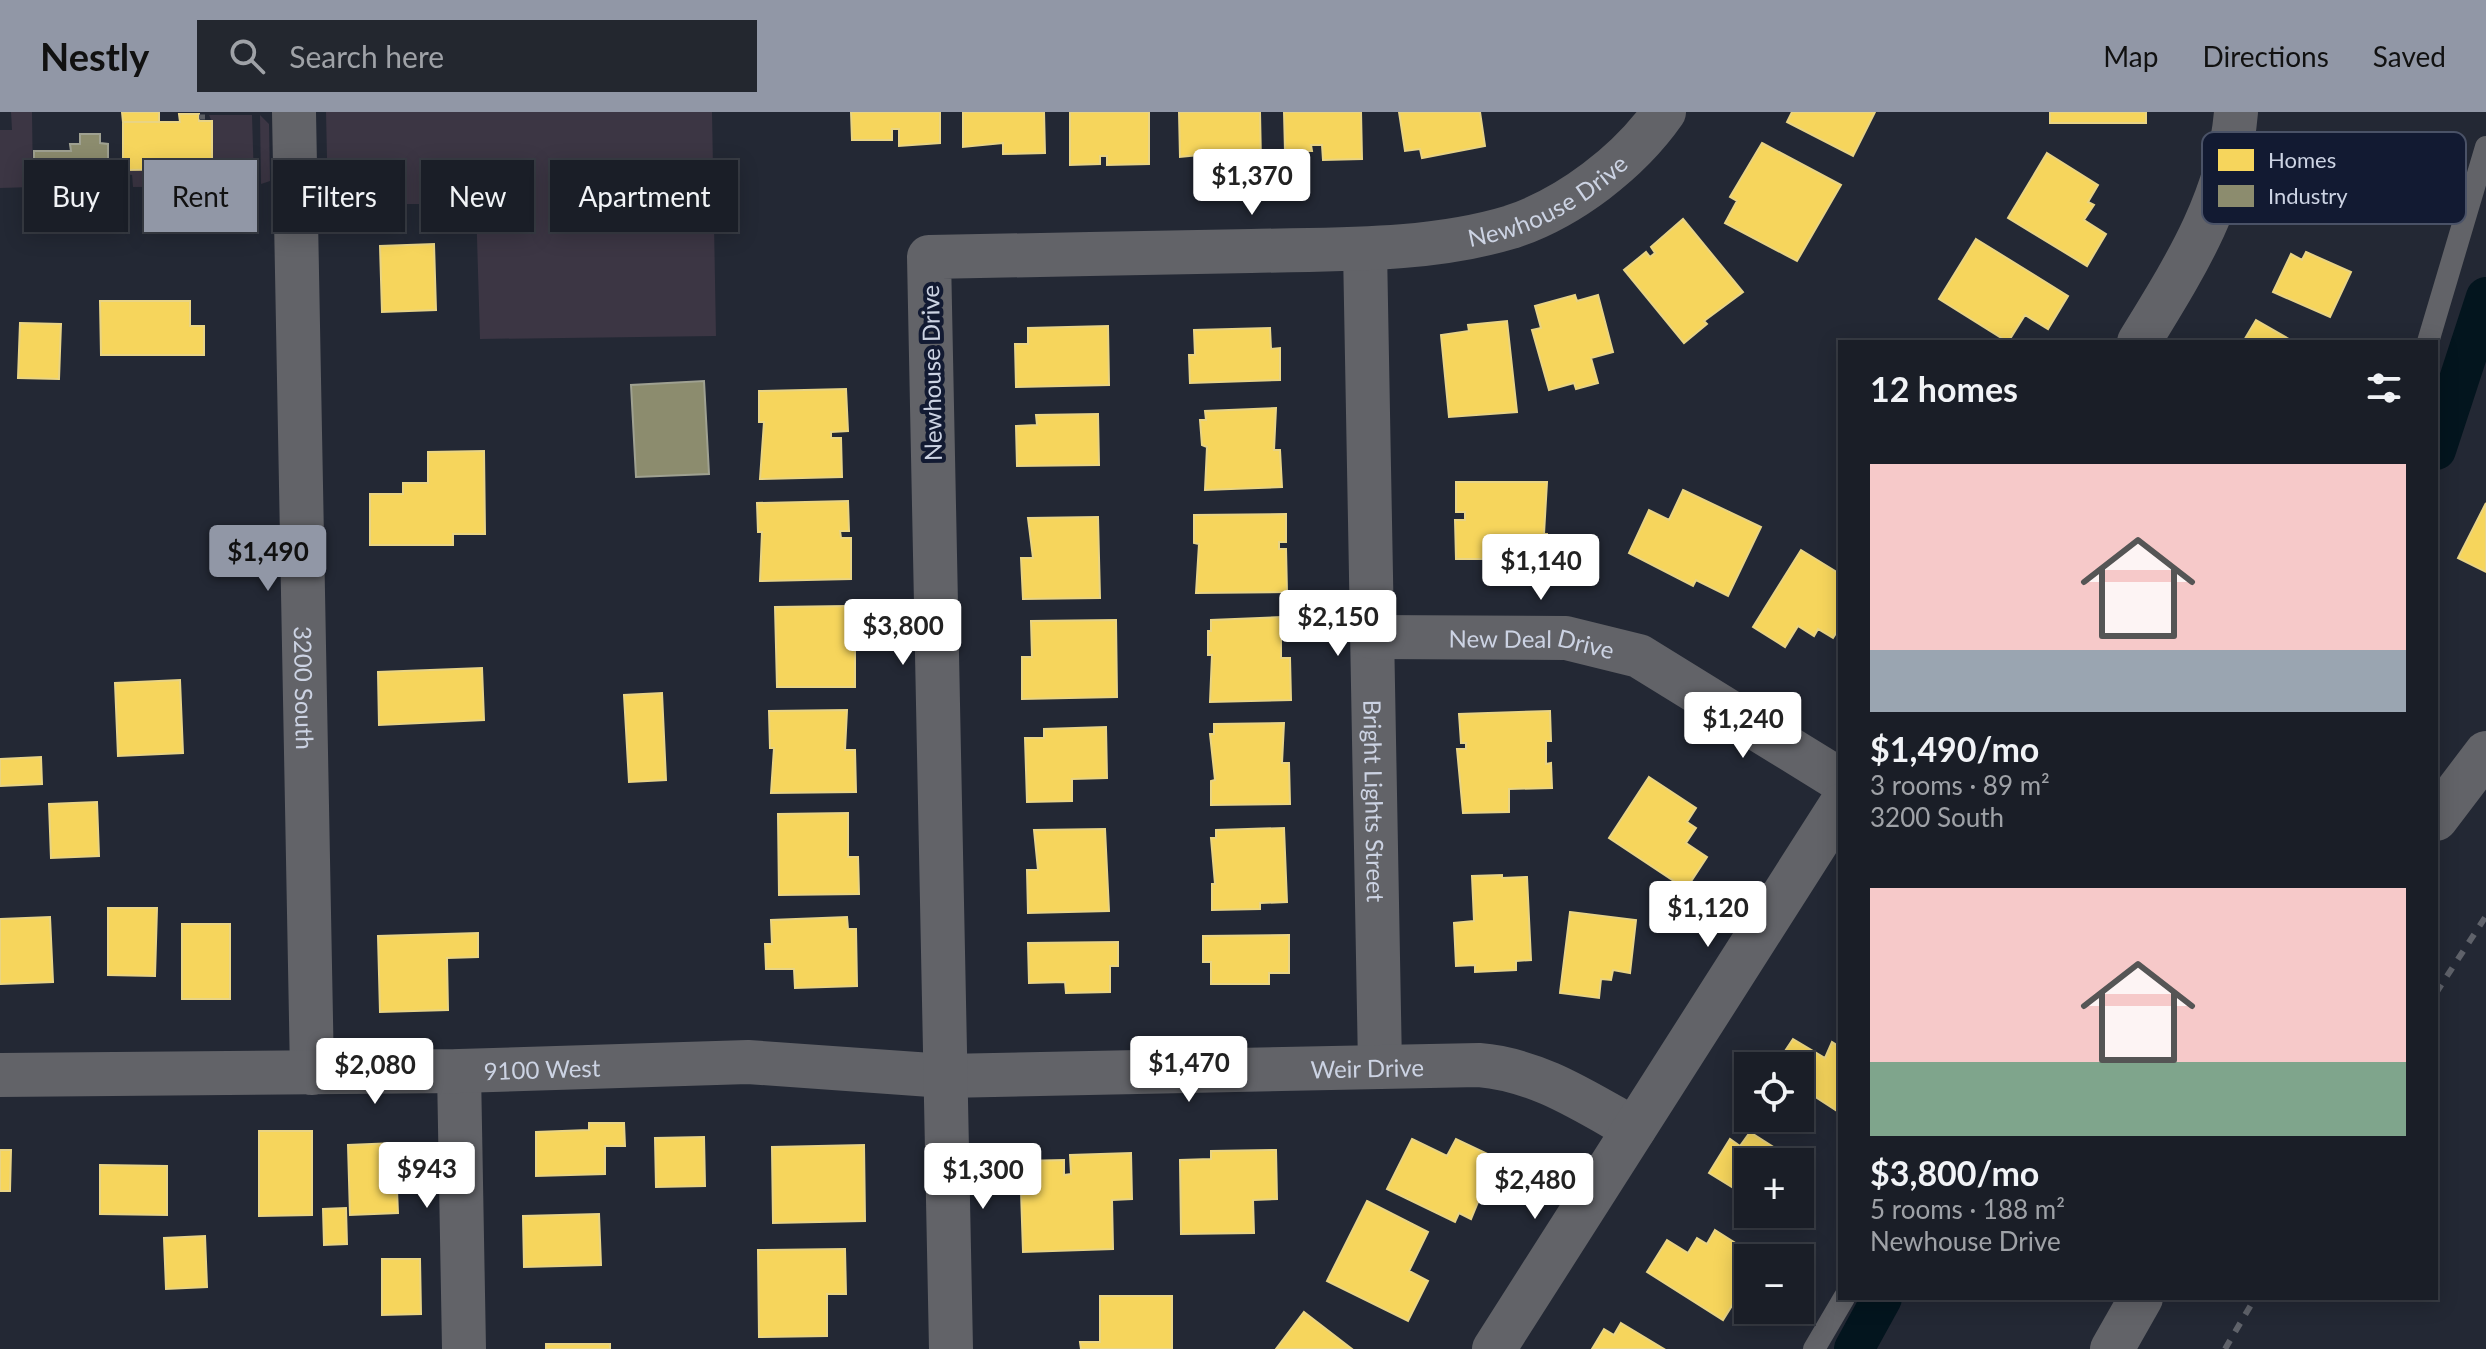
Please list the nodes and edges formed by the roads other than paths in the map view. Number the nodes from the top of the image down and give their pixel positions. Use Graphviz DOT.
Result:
graph roads {
  1 [pos="294,112"];
  2 [pos="1664,112"];
  3 [pos="2236,112"];
  4 [pos="2232,132"];
  5 [pos="2486,147"];
  6 [pos="2466,214"];
  7 [pos="2207,224"];
  8 [pos="2463,224"];
  9 [pos="1365,249"];
  10 [pos="2140,340"];
  11 [pos="2429,340"];
  12 [pos="1372,637"];
  13 [pos="2486,753"];
  14 [pos="1838,779"];
  15 [pos="1838,809"];
  16 [pos="2438,816"];
  17 [pos="748,1062"];
  18 [pos="1380,1066"];
  19 [pos="459,1071"];
  20 [pos="312,1073"];
  21 [pos="0,1075"];
  22 [pos="945,1076"];
  23 [pos="1634,1129"];
  24 [pos="1843,1300"];
  25 [pos="2140,1300"];
  26 [pos="464,1349"];
  27 [pos="951,1349"];
  28 [pos="1494,1349"];
  29 [pos="1814,1349"];
  30 [pos="2112,1349"];
  1 -- 20 [label="street, 3200 South"];
  2 -- 9 [label="street, Newhouse Drive"];
  3 -- 4 [label="street"];
  5 -- 6 [label="lane"];
  7 -- 10 [label="street"];
  8 -- 11 [label="lane"];
  9 -- 12 [label="street, Bright Lights Street"];
  9 -- 22 [label="street, Newhouse Drive"];
  12 -- 14 [label="street, New Deal Drive"];
  12 -- 18 [label="street, Bright Lights Street"];
  13 -- 16 [label="street"];
  15 -- 23 [label="street"];
  17 -- 19 [label="street, 9100 West"];
  17 -- 22 [label="street, Weir Drive"];
  18 -- 22 [label="street, Weir Drive"];
  18 -- 23 [label="street, Weir Drive"];
  19 -- 20 [label="street, 9100 West"];
  19 -- 26 [label="street"];
  20 -- 21 [label="street, 9100 West"];
  22 -- 27 [label="street"];
  23 -- 28 [label="street"];
  24 -- 29 [label="lane"];
  25 -- 30 [label="street"];
}
